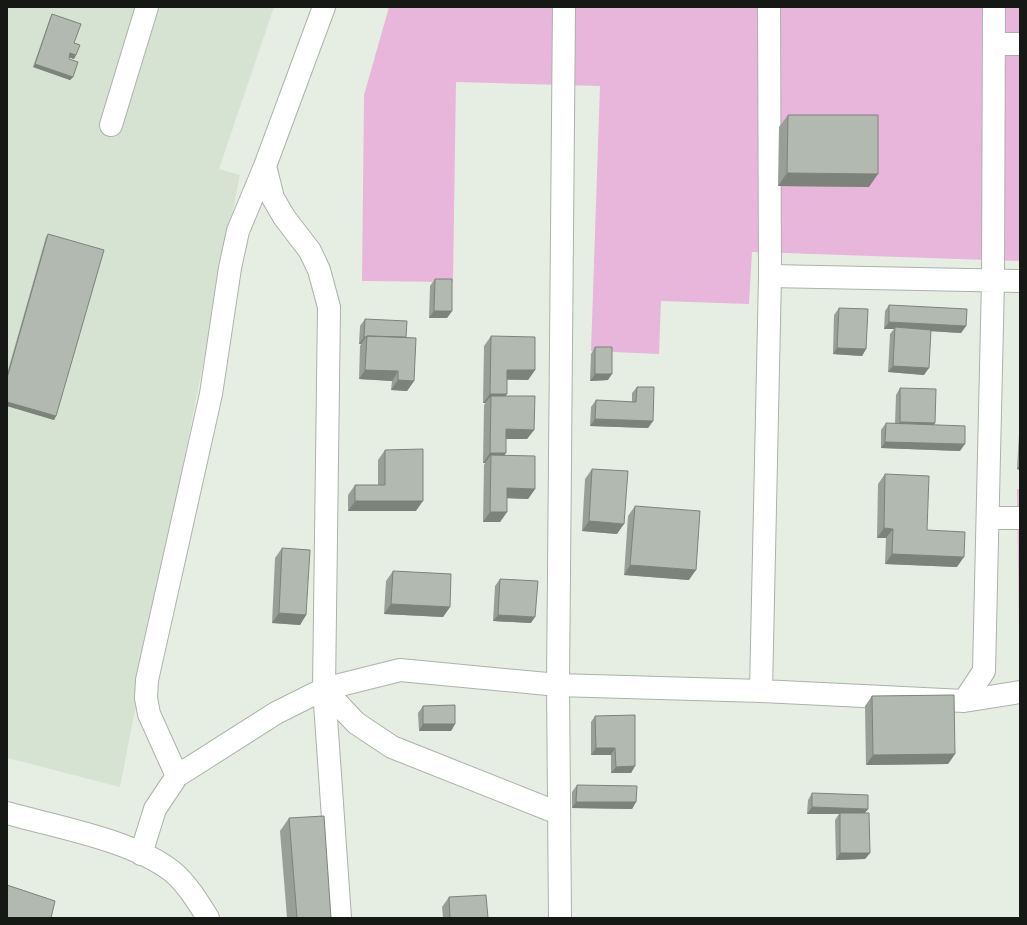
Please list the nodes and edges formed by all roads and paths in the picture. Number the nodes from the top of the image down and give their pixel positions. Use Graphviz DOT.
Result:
graph roads {
  1 [pos="147,7"];
  2 [pos="324,7"];
  3 [pos="564,7"];
  4 [pos="769,7"];
  5 [pos="994,7"];
  6 [pos="994,44"];
  7 [pos="1020,44"];
  8 [pos="111,125"];
  9 [pos="265,166"];
  10 [pos="770,276"];
  11 [pos="993,281"];
  12 [pos="1020,281"];
  13 [pos="988,518"];
  14 [pos="1020,518"];
  15 [pos="558,686"];
  16 [pos="324,689"];
  17 [pos="761,691"];
  18 [pos="1020,692"];
  19 [pos="964,701"];
  20 [pos="178,776"];
  21 [pos="7,813"];
  22 [pos="558,813"];
  23 [pos="141,854"];
  24 [pos="208,918"];
  25 [pos="340,918"];
  26 [pos="560,918"];
  1 -- 8 [label="street"];
  2 -- 9 [label="street"];
  3 -- 15 [label="street"];
  4 -- 10 [label="street"];
  5 -- 6 [label="street"];
  6 -- 7 [label="street"];
  6 -- 11 [label="street"];
  9 -- 16 [label="street"];
  9 -- 20 [label="street"];
  10 -- 11 [label="street"];
  10 -- 17 [label="street"];
  11 -- 12 [label="street"];
  11 -- 13 [label="street"];
  13 -- 14 [label="street"];
  13 -- 19 [label="street"];
  15 -- 16 [label="street"];
  15 -- 17 [label="street"];
  15 -- 22 [label="street"];
  16 -- 20 [label="street"];
  16 -- 22 [label="street"];
  16 -- 25 [label="street"];
  17 -- 19 [label="street"];
  18 -- 19 [label="street"];
  20 -- 23 [label="street"];
  21 -- 23 [label="street"];
  22 -- 26 [label="street"];
  23 -- 24 [label="street"];
}
